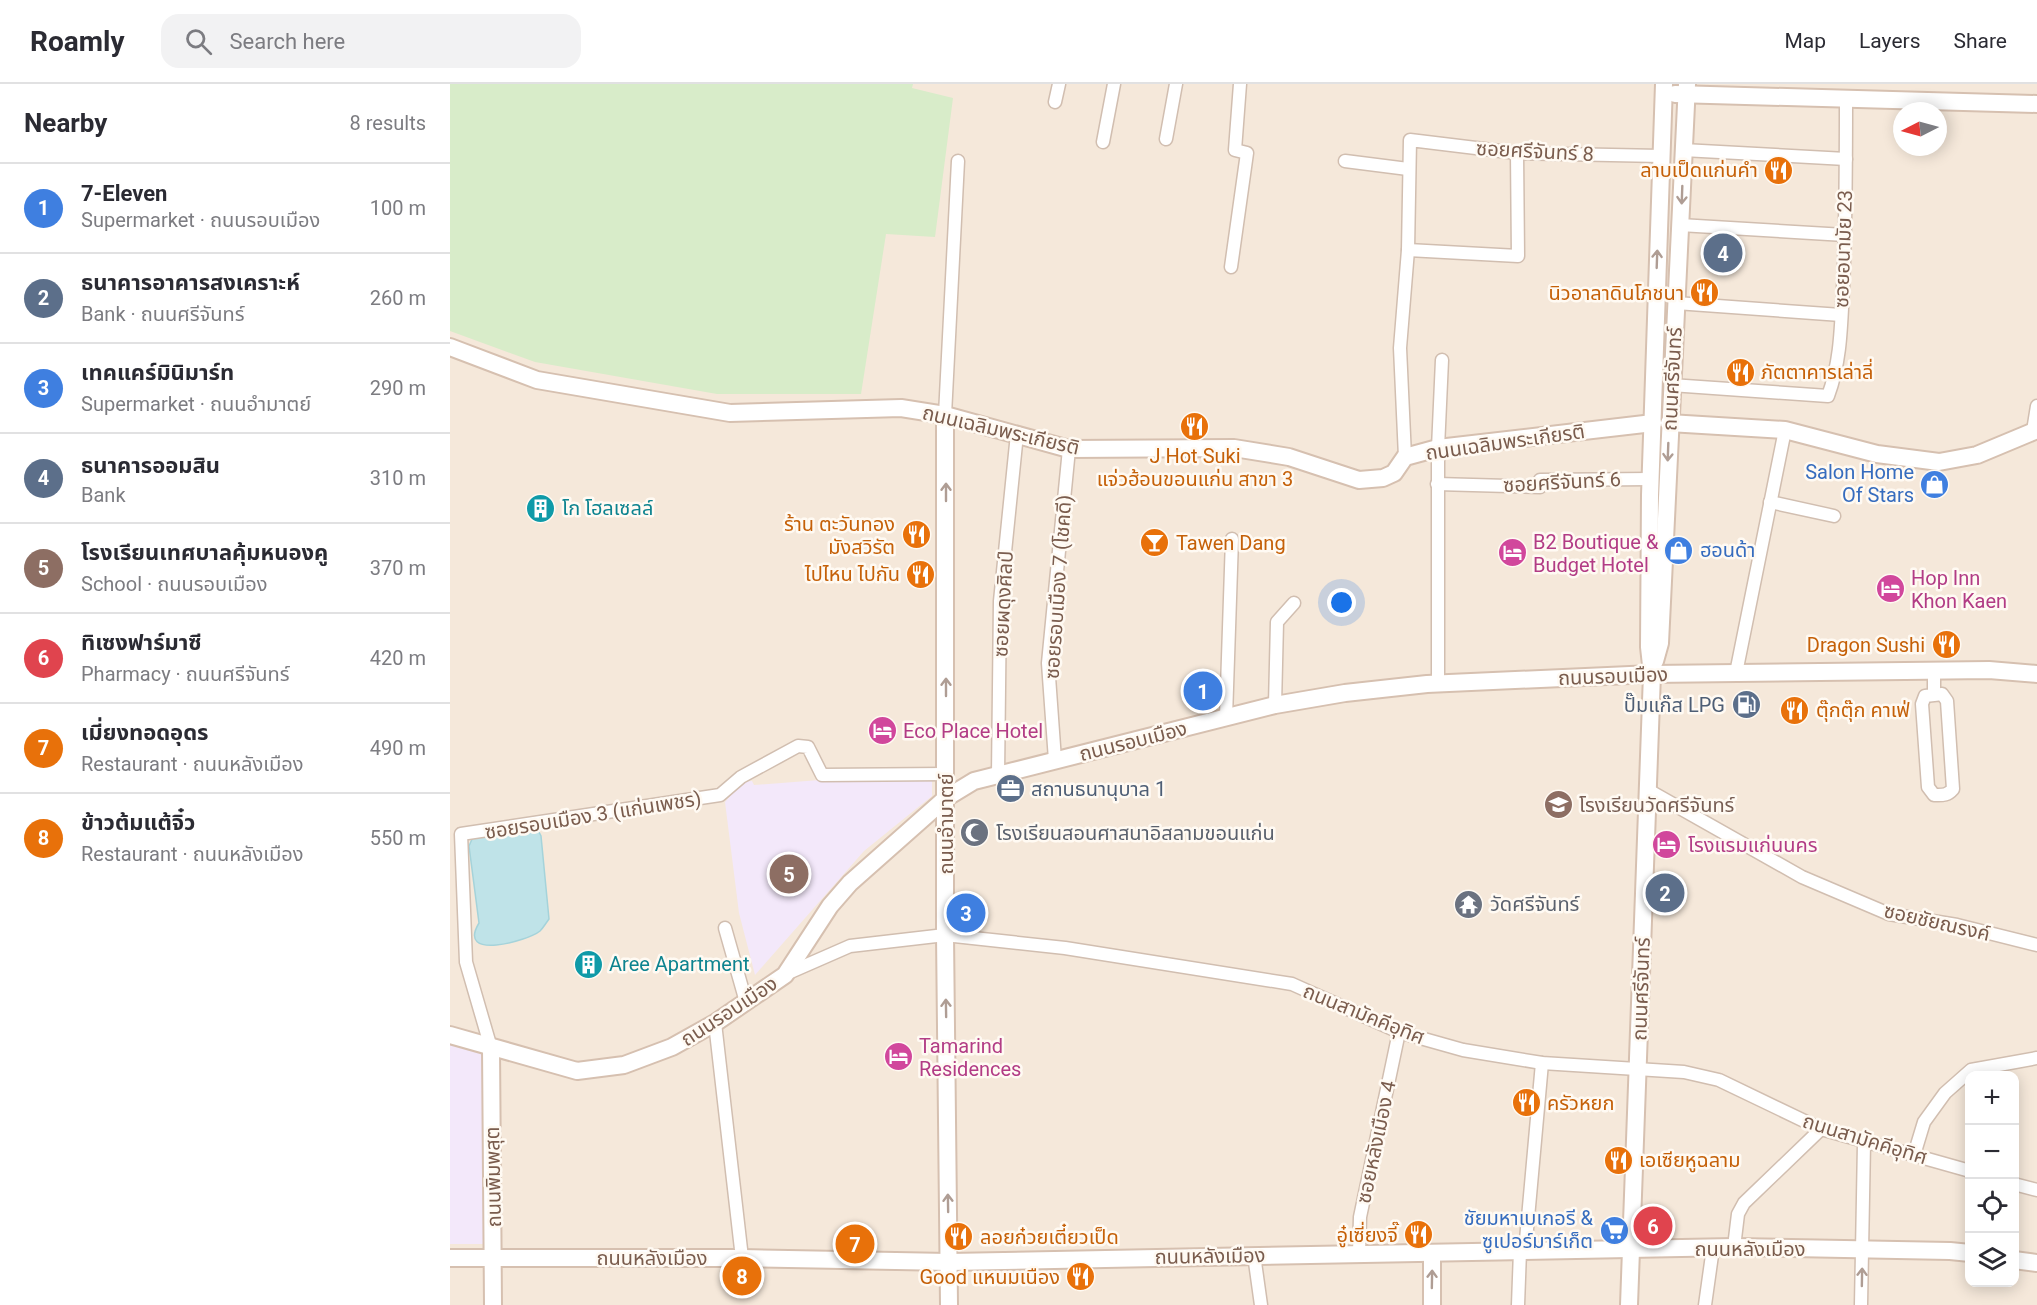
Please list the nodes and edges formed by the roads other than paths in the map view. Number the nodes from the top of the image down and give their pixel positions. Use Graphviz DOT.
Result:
graph roads {
  1 [pos="1059,84"];
  2 [pos="1114,84"];
  3 [pos="1176,84"];
  4 [pos="1240,84"];
  5 [pos="1664,86"];
  6 [pos="1686,89"];
  7 [pos="1846,100"];
  8 [pos="1054,102"];
  9 [pos="2037,104"];
  10 [pos="1166,139"];
  11 [pos="1103,141"];
  12 [pos="1683,150"];
  13 [pos="1518,153"];
  14 [pos="1661,156"];
  15 [pos="1846,159"];
  16 [pos="958,161"];
  17 [pos="1345,161"];
  18 [pos="1408,169"];
  19 [pos="1680,225"];
  20 [pos="1845,235"];
  21 [pos="1408,250"];
  22 [pos="1231,267"];
  23 [pos="1676,303"];
  24 [pos="1841,315"];
  25 [pos="1655,323"];
  26 [pos="1674,324"];
  27 [pos="450,347"];
  28 [pos="1442,360"];
  29 [pos="1671,385"];
  30 [pos="2037,406"];
  31 [pos="945,415"];
  32 [pos="1661,423"];
  33 [pos="1785,430"];
  34 [pos="2035,431"];
  35 [pos="1017,434"];
  36 [pos="1437,448"];
  37 [pos="1069,449"];
  38 [pos="1405,457"];
  39 [pos="1651,479"];
  40 [pos="1437,483"];
  41 [pos="1770,502"];
  42 [pos="1834,516"];
  43 [pos="1232,539"];
  44 [pos="1294,603"];
  45 [pos="1934,670"];
  46 [pos="1736,673"];
  47 [pos="1652,674"];
  48 [pos="2037,674"];
  49 [pos="1438,683"];
  50 [pos="1934,695"];
  51 [pos="1275,705"];
  52 [pos="1226,717"];
  53 [pos="1055,760"];
  54 [pos="946,774"];
  55 [pos="998,775"];
  56 [pos="1648,790"];
  57 [pos="946,798"];
  58 [pos="725,928"];
  59 [pos="945,935"];
  60 [pos="2037,945"];
  61 [pos="785,975"];
  62 [pos="746,1002"];
  63 [pos="715,1023"];
  64 [pos="1399,1032"];
  65 [pos="450,1035"];
  66 [pos="491,1048"];
  67 [pos="2037,1058"];
  68 [pos="1542,1063"];
  69 [pos="1637,1070"];
  70 [pos="1821,1130"];
  71 [pos="1864,1143"];
  72 [pos="1914,1155"];
  73 [pos="1965,1170"];
  74 [pos="2019,1185"];
  75 [pos="2037,1190"];
  76 [pos="1734,1247"];
  77 [pos="1713,1248"];
  78 [pos="1863,1249"];
  79 [pos="1522,1251"];
  80 [pos="1631,1251"];
  81 [pos="1359,1253"];
  82 [pos="1432,1253"];
  83 [pos="1965,1253"];
  84 [pos="1254,1255"];
  85 [pos="450,1258"];
  86 [pos="742,1258"];
  87 [pos="494,1259"];
  88 [pos="2019,1261"];
  89 [pos="949,1262"];
  90 [pos="2037,1263"];
  91 [pos="493,1305"];
  92 [pos="949,1305"];
  93 [pos="1261,1305"];
  94 [pos="1432,1305"];
  95 [pos="1518,1305"];
  96 [pos="1629,1305"];
  97 [pos="1706,1305"];
  98 [pos="1862,1305"];
  1 -- 8 [label="street"];
  2 -- 11 [label="street"];
  3 -- 10 [label="street"];
  4 -- 22 [label="street"];
  5 -- 6 [label="street"];
  5 -- 14 [label="street, ถนนศรีจันทร์"];
  6 -- 7 [label="street"];
  6 -- 12 [label="street, ถนนศรีจันทร์"];
  7 -- 9 [label="street"];
  7 -- 15 [label="street, ซอยอนามัย 23"];
  12 -- 15 [label="street"];
  12 -- 19 [label="street, ถนนศรีจันทร์, one-way"];
  13 -- 14 [label="street, ซอยศรีจันทร์ 8"];
  13 -- 18 [label="street, ซอยศรีจันทร์ 8"];
  13 -- 21 [label="street"];
  25 -- 14 [label="street, ถนนศรีจันทร์, one-way"];
  15 -- 20 [label="street, ซอยอนามัย 23"];
  16 -- 31 [label="street"];
  17 -- 18 [label="street"];
  18 -- 21 [label="street"];
  19 -- 20 [label="street"];
  19 -- 23 [label="street, ถนนศรีจันทร์"];
  20 -- 24 [label="street, ซอยอนามัย 23"];
  21 -- 38 [label="street"];
  23 -- 24 [label="street"];
  23 -- 26 [label="street, ถนนศรีจันทร์"];
  24 -- 29 [label="street, ซอยอนามัย 23"];
  25 -- 26 [label="street"];
  25 -- 32 [label="street, ถนนศรีจันทร์"];
  26 -- 29 [label="street, ถนนศรีจันทร์"];
  27 -- 31 [label="street, ถนนเฉลิมพระเกียรติ"];
  28 -- 36 [label="street"];
  29 -- 32 [label="street, ถนนศรีจันทร์"];
  30 -- 34 [label="street"];
  31 -- 35 [label="street, ถนนเฉลิมพระเกียรติ"];
  54 -- 31 [label="street, ถนนอำมาตย์, one-way"];
  32 -- 33 [label="street, ถนนเฉลิมพระเกียรติ"];
  32 -- 36 [label="street, ถนนเฉลิมพระเกียรติ"];
  32 -- 39 [label="street, ถนนศรีจันทร์"];
  32 -- 47 [label="street, ถนนศรีจันทร์, one-way"];
  33 -- 34 [label="street, ถนนเฉลิมพระเกียรติ"];
  33 -- 41 [label="street"];
  35 -- 37 [label="street, ถนนเฉลิมพระเกียรติ"];
  35 -- 55 [label="street, ซอยผดุงศิลป์"];
  36 -- 38 [label="street, ถนนเฉลิมพระเกียรติ"];
  36 -- 40 [label="street"];
  37 -- 38 [label="street, ถนนเฉลิมพระเกียรติ"];
  37 -- 53 [label="street, ซอยรอบเมือง 7 (โชคดี)"];
  39 -- 40 [label="street, ซอยศรีจันทร์ 6"];
  39 -- 47 [label="street, ถนนศรีจันทร์"];
  40 -- 49 [label="street"];
  41 -- 42 [label="street"];
  41 -- 46 [label="street"];
  43 -- 52 [label="street"];
  44 -- 51 [label="street"];
  45 -- 46 [label="street, ถนนรอบเมือง"];
  45 -- 48 [label="street, ถนนรอบเมือง"];
  45 -- 50 [label="street"];
  46 -- 47 [label="street, ถนนรอบเมือง"];
  47 -- 49 [label="street, ถนนรอบเมือง"];
  47 -- 56 [label="street, ถนนศรีจันทร์"];
  49 -- 51 [label="street, ถนนรอบเมือง"];
  50 -- 50 [label="street"];
  51 -- 52 [label="street, ถนนรอบเมือง"];
  52 -- 53 [label="street, ถนนรอบเมือง"];
  53 -- 55 [label="street, ถนนรอบเมือง"];
  54 -- 57 [label="street, ถนนอำมาตย์"];
  54 -- 66 [label="street, ซอยรอบเมือง 3 (แก่นเพชร)"];
  55 -- 57 [label="street, ถนนรอบเมือง"];
  56 -- 60 [label="street, ซอยชัยณรงค์"];
  56 -- 69 [label="street, ถนนศรีจันทร์"];
  57 -- 59 [label="street, ถนนอำมาตย์"];
  57 -- 61 [label="street, ถนนรอบเมือง"];
  58 -- 62 [label="street"];
  59 -- 61 [label="street, ถนนสามัคคีอุทิศ"];
  59 -- 64 [label="street, ถนนสามัคคีอุทิศ"];
  89 -- 59 [label="street, ถนนอำมาตย์, one-way"];
  61 -- 62 [label="street, ถนนรอบเมือง"];
  62 -- 63 [label="street, ถนนรอบเมือง"];
  63 -- 66 [label="street, ถนนรอบเมือง"];
  63 -- 86 [label="street"];
  64 -- 68 [label="street, ถนนสามัคคีอุทิศ"];
  64 -- 81 [label="street, ซอยหลังเมือง 4"];
  65 -- 66 [label="street, ถนนรอบเมือง"];
  66 -- 87 [label="street, ถนนพิมพสุต"];
  67 -- 72 [label="street"];
  68 -- 69 [label="street, ถนนสามัคคีอุทิศ"];
  68 -- 79 [label="street"];
  69 -- 70 [label="street, ถนนสามัคคีอุทิศ"];
  69 -- 80 [label="street, ถนนศรีจันทร์"];
  70 -- 71 [label="street, ถนนสามัคคีอุทิศ"];
  70 -- 76 [label="street"];
  71 -- 72 [label="street, ถนนสามัคคีอุทิศ"];
  71 -- 78 [label="street"];
  72 -- 73 [label="street, ถนนสามัคคีอุทิศ"];
  74 -- 75 [label="street"];
  76 -- 77 [label="street, ถนนหลังเมือง"];
  76 -- 78 [label="street, ถนนหลังเมือง"];
  77 -- 80 [label="street, ถนนหลังเมือง"];
  77 -- 97 [label="street"];
  78 -- 83 [label="street, ถนนหลังเมือง"];
  98 -- 78 [label="street, one-way"];
  79 -- 80 [label="street, ถนนหลังเมือง"];
  79 -- 82 [label="street, ถนนหลังเมือง"];
  79 -- 95 [label="street"];
  80 -- 96 [label="street, ถนนศรีจันทร์"];
  81 -- 82 [label="street, ถนนหลังเมือง"];
  81 -- 84 [label="street, ถนนหลังเมือง"];
  94 -- 82 [label="street, one-way"];
  84 -- 89 [label="street, ถนนหลังเมือง"];
  84 -- 93 [label="street"];
  85 -- 87 [label="street, ถนนหลังเมือง"];
  86 -- 87 [label="street, ถนนหลังเมือง"];
  86 -- 89 [label="street, ถนนหลังเมือง"];
  87 -- 91 [label="street, ถนนพิมพสุต"];
  88 -- 90 [label="street"];
  89 -- 92 [label="street, ถนนอำมาตย์"];
}
